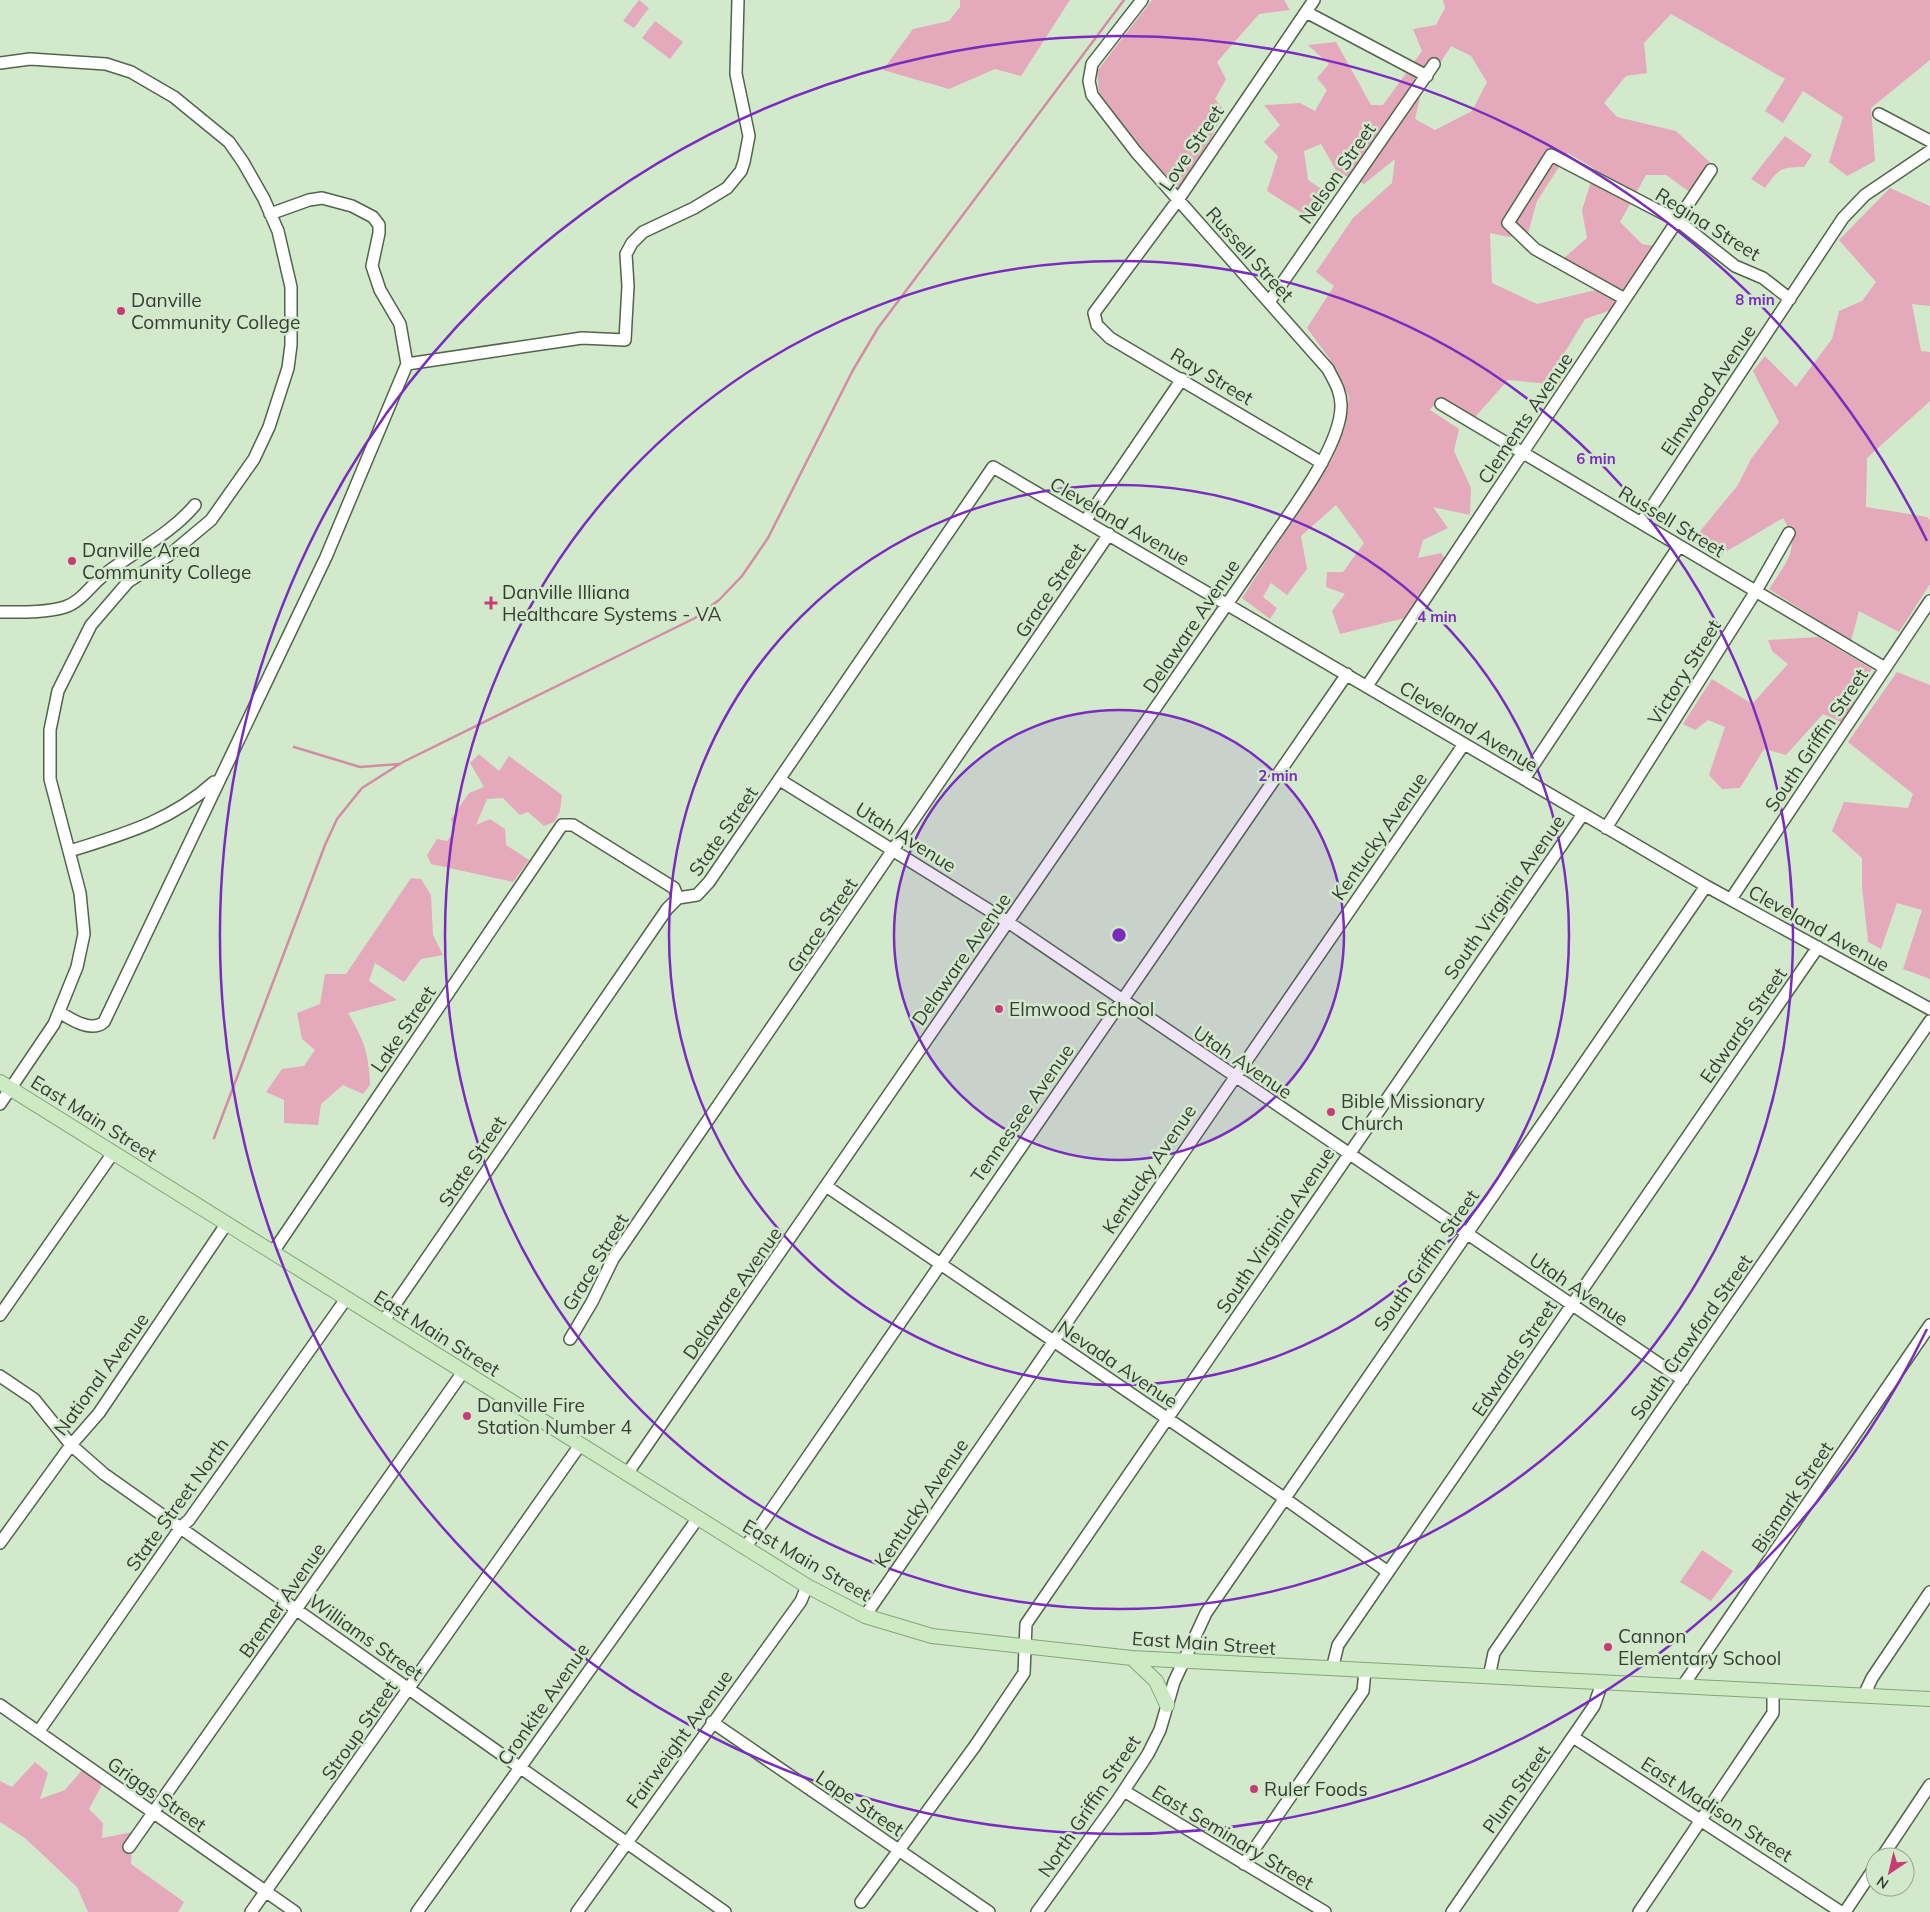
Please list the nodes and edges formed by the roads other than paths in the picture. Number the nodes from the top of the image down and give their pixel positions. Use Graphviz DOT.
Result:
graph roads {
  1 [pos="738,0"];
  2 [pos="1142,0"];
  3 [pos="1314,0"];
  4 [pos="1306,12"];
  5 [pos="0,63"];
  6 [pos="1434,64"];
  7 [pos="1427,76"];
  8 [pos="1879,114"];
  9 [pos="1930,141"];
  10 [pos="1930,151"];
  11 [pos="1711,170"];
  12 [pos="1178,200"];
  13 [pos="270,214"];
  14 [pos="1678,221"];
  15 [pos="1625,299"];
  16 [pos="1790,299"];
  17 [pos="1269,302"];
  18 [pos="1094,313"];
  19 [pos="407,364"];
  20 [pos="1182,379"];
  21 [pos="1441,404"];
  22 [pos="1523,453"];
  23 [pos="1322,463"];
  24 [pos="994,467"];
  25 [pos="196,505"];
  26 [pos="1086,520"];
  27 [pos="1641,523"];
  28 [pos="1789,533"];
  29 [pos="1109,534"];
  30 [pos="1679,546"];
  31 [pos="1756,591"];
  32 [pos="1930,601"];
  33 [pos="1227,604"];
  34 [pos="0,612"];
  35 [pos="1885,668"];
  36 [pos="1346,674"];
  37 [pos="1367,686"];
  38 [pos="1464,744"];
  39 [pos="219,778"];
  40 [pos="1524,779"];
  41 [pos="780,780"];
  42 [pos="1583,814"];
  43 [pos="1606,828"];
  44 [pos="894,850"];
  45 [pos="70,851"];
  46 [pos="1706,886"];
  47 [pos="678,898"];
  48 [pos="1731,899"];
  49 [pos="1008,922"];
  50 [pos="1818,947"];
  51 [pos="1122,1000"];
  52 [pos="1930,1009"];
  53 [pos="59,1012"];
  54 [pos="1930,1021"];
  55 [pos="1234,1077"];
  56 [pos="6,1085"];
  57 [pos="0,1104"];
  58 [pos="113,1153"];
  59 [pos="1348,1155"];
  60 [pos="826,1186"];
  61 [pos="227,1223"];
  62 [pos="1466,1233"];
  63 [pos="273,1252"];
  64 [pos="940,1262"];
  65 [pos="346,1299"];
  66 [pos="1571,1305"];
  67 [pos="0,1315"];
  68 [pos="383,1322"];
  69 [pos="1930,1325"];
  70 [pos="570,1339"];
  71 [pos="1053,1341"];
  72 [pos="463,1372"];
  73 [pos="0,1376"];
  74 [pos="1683,1380"];
  75 [pos="1167,1418"];
  76 [pos="71,1445"];
  77 [pos="580,1445"];
  78 [pos="628,1474"];
  79 [pos="1284,1498"];
  80 [pos="698,1518"];
  81 [pos="181,1527"];
  82 [pos="0,1543"];
  83 [pos="745,1548"];
  84 [pos="1388,1572"];
  85 [pos="807,1586"];
  86 [pos="1930,1592"];
  87 [pos="296,1610"];
  88 [pos="865,1616"];
  89 [pos="1025,1647"];
  90 [pos="1132,1658"];
  91 [pos="1185,1660"];
  92 [pos="1332,1669"];
  93 [pos="1365,1671"];
  94 [pos="1489,1677"];
  95 [pos="1602,1683"];
  96 [pos="1682,1687"];
  97 [pos="410,1689"];
  98 [pos="1773,1691"];
  99 [pos="1864,1696"];
  100 [pos="1930,1699"];
  101 [pos="0,1705"];
  102 [pos="1168,1705"];
  103 [pos="712,1722"];
  104 [pos="39,1731"];
  105 [pos="1573,1737"];
  106 [pos="519,1767"];
  107 [pos="1930,1785"];
  108 [pos="1124,1791"];
  109 [pos="152,1813"];
  110 [pos="1701,1820"];
  111 [pos="625,1842"];
  112 [pos="129,1847"];
  113 [pos="1889,1847"];
  114 [pos="898,1851"];
  115 [pos="1244,1864"];
  116 [pos="1865,1883"];
  117 [pos="266,1891"];
  118 [pos="861,1902"];
  119 [pos="251,1912"];
  120 [pos="295,1912"];
  121 [pos="417,1912"];
  122 [pos="578,1912"];
  123 [pos="725,1912"];
  124 [pos="989,1912"];
  125 [pos="1037,1912"];
  126 [pos="1326,1912"];
  127 [pos="1452,1912"];
  128 [pos="1639,1912"];
  129 [pos="1841,1912"];
  130 [pos="1845,1912"];
  1 -- 19 [label="street"];
  2 -- 12 [label="street, Russell Street"];
  3 -- 4 [label="street, Love Street"];
  4 -- 7 [label="street"];
  4 -- 12 [label="street, Love Street"];
  5 -- 13 [label="street"];
  6 -- 7 [label="street, Nelson Street"];
  7 -- 17 [label="street, Nelson Street"];
  8 -- 9 [label="street"];
  10 -- 16 [label="street, Elmwood Avenue"];
  11 -- 14 [label="street, Clements Avenue"];
  12 -- 17 [label="street, Russell Street"];
  12 -- 18 [label="street, Love Street"];
  13 -- 19 [label="street"];
  13 -- 45 [label="street"];
  14 -- 15 [label="street, Clements Avenue"];
  14 -- 15 [label="street, Regina Street"];
  14 -- 16 [label="street, Regina Street"];
  15 -- 22 [label="street, Clements Avenue"];
  16 -- 27 [label="street, Elmwood Avenue"];
  17 -- 23 [label="street, Russell Street"];
  18 -- 20 [label="street, Ray Street"];
  19 -- 39 [label="street"];
  20 -- 23 [label="street, Ray Street"];
  20 -- 26 [label="street, Grace Street"];
  21 -- 22 [label="street, Russell Street"];
  22 -- 27 [label="street, Russell Street"];
  22 -- 37 [label="street, Clements Avenue"];
  23 -- 33 [label="street, Delaware Avenue"];
  24 -- 26 [label="street, Cleveland Avenue"];
  24 -- 41 [label="street, State Street"];
  25 -- 34 [label="street"];
  26 -- 29 [label="street, Cleveland Avenue"];
  27 -- 30 [label="street, Russell Street"];
  28 -- 31 [label="street, Victory Street"];
  29 -- 33 [label="street, Cleveland Avenue"];
  29 -- 44 [label="street, Grace Street"];
  30 -- 31 [label="street, Russell Street"];
  30 -- 40 [label="street"];
  31 -- 35 [label="street, Russell Street"];
  31 -- 43 [label="street, Victory Street"];
  32 -- 35 [label="street, South Griffin Street"];
  33 -- 36 [label="street, Cleveland Avenue"];
  33 -- 49 [label="street, Delaware Avenue"];
  35 -- 48 [label="street, South Griffin Street"];
  36 -- 37 [label="street, Cleveland Avenue"];
  36 -- 51 [label="street, Tennessee Avenue"];
  37 -- 38 [label="street, Cleveland Avenue"];
  38 -- 40 [label="street, Cleveland Avenue"];
  38 -- 55 [label="street, Kentucky Avenue"];
  39 -- 45 [label="street"];
  39 -- 53 [label="street"];
  40 -- 42 [label="street, Cleveland Avenue"];
  41 -- 44 [label="street, Utah Avenue"];
  41 -- 47 [label="street, State Street"];
  42 -- 43 [label="street, Cleveland Avenue"];
  42 -- 59 [label="street, South Virginia Avenue"];
  43 -- 46 [label="street, Cleveland Avenue"];
  44 -- 49 [label="street, Utah Avenue"];
  44 -- 70 [label="street, Grace Street"];
  45 -- 53 [label="street"];
  46 -- 48 [label="street, Cleveland Avenue"];
  46 -- 62 [label="street, South Griffin Street"];
  47 -- 63 [label="street, Lake Street"];
  47 -- 68 [label="street, State Street"];
  48 -- 50 [label="street, Cleveland Avenue"];
  49 -- 51 [label="street, Utah Avenue"];
  49 -- 60 [label="street, Delaware Avenue"];
  50 -- 52 [label="street, Cleveland Avenue"];
  50 -- 66 [label="street, Edwards Street"];
  51 -- 55 [label="street, Utah Avenue"];
  51 -- 64 [label="street, Tennessee Avenue"];
  53 -- 56 [label="street"];
  54 -- 74 [label="street, South Crawford Street"];
  55 -- 59 [label="street, Utah Avenue"];
  55 -- 71 [label="street, Kentucky Avenue"];
  56 -- 57 [label="street"];
  56 -- 58 [label="main road, East Main Street"];
  58 -- 61 [label="main road, East Main Street"];
  58 -- 67 [label="street"];
  59 -- 62 [label="street, Utah Avenue"];
  59 -- 75 [label="street, South Virginia Avenue"];
  60 -- 64 [label="street, Nevada Avenue"];
  60 -- 78 [label="street, Delaware Avenue"];
  61 -- 63 [label="main road, East Main Street"];
  61 -- 76 [label="street, National Avenue"];
  62 -- 66 [label="street, Utah Avenue"];
  62 -- 79 [label="street, South Griffin Street"];
  63 -- 65 [label="main road, East Main Street"];
  64 -- 71 [label="street, Nevada Avenue"];
  64 -- 83 [label="street, Tennessee Avenue"];
  65 -- 68 [label="main road, East Main Street"];
  65 -- 81 [label="street, State Street North"];
  66 -- 74 [label="street, Utah Avenue"];
  66 -- 84 [label="street, Edwards Street"];
  68 -- 72 [label="main road, East Main Street"];
  69 -- 96 [label="street, Bismark Street"];
  71 -- 75 [label="street, Nevada Avenue"];
  71 -- 88 [label="street, Kentucky Avenue"];
  72 -- 77 [label="main road, East Main Street"];
  72 -- 87 [label="street, Bremer Avenue"];
  73 -- 76 [label="street, Williams Street"];
  74 -- 94 [label="street, South Crawford Street"];
  75 -- 79 [label="street, Nevada Avenue"];
  75 -- 89 [label="street, South Virginia Avenue"];
  76 -- 81 [label="street, Williams Street"];
  76 -- 82 [label="street, National Avenue"];
  77 -- 78 [label="main road, East Main Street"];
  77 -- 97 [label="street, Stroup Street"];
  78 -- 80 [label="main road, East Main Street"];
  79 -- 84 [label="street, Nevada Avenue"];
  79 -- 91 [label="street, South Griffin Street"];
  80 -- 83 [label="main road, East Main Street"];
  80 -- 106 [label="street, Cronkite Avenue"];
  81 -- 87 [label="street, Williams Street"];
  81 -- 104 [label="street, State Street North"];
  83 -- 85 [label="main road, East Main Street"];
  84 -- 92 [label="street, Edwards Street"];
  85 -- 88 [label="main road, East Main Street"];
  85 -- 103 [label="street, Fairweight Avenue"];
  86 -- 99 [label="street"];
  87 -- 97 [label="street, Williams Street"];
  87 -- 109 [label="street, Bremer Avenue"];
  88 -- 89 [label="main road, East Main Street"];
  89 -- 90 [label="main road, East Main Street"];
  89 -- 114 [label="street, South Virginia Avenue"];
  90 -- 91 [label="main road, East Main Street"];
  90 -- 102 [label="main road"];
  91 -- 92 [label="main road, East Main Street"];
  91 -- 102 [label="street, North Griffin Street"];
  92 -- 93 [label="main road, East Main Street"];
  93 -- 94 [label="main road, East Main Street"];
  93 -- 115 [label="street"];
  94 -- 95 [label="main road, East Main Street"];
  95 -- 96 [label="main road, East Main Street"];
  95 -- 105 [label="street, Plum Street"];
  96 -- 98 [label="main road, East Main Street"];
  97 -- 106 [label="street, Williams Street"];
  97 -- 117 [label="street, Stroup Street"];
  98 -- 99 [label="main road, East Main Street"];
  98 -- 110 [label="street"];
  99 -- 100 [label="main road, East Main Street"];
  101 -- 104 [label="street, Griggs Street"];
  102 -- 108 [label="street, North Griffin Street"];
  103 -- 111 [label="street, Fairweight Avenue"];
  103 -- 114 [label="street, Lape Street"];
  104 -- 109 [label="street, Griggs Street"];
  105 -- 110 [label="street, East Madison Street"];
  105 -- 127 [label="street, Plum Street"];
  106 -- 111 [label="street, Williams Street"];
  106 -- 121 [label="street, Cronkite Avenue"];
  107 -- 113 [label="street"];
  108 -- 115 [label="street, East Seminary Street"];
  108 -- 125 [label="street, North Griffin Street"];
  109 -- 112 [label="street, Bremer Avenue"];
  109 -- 117 [label="street, Griggs Street"];
  110 -- 128 [label="street"];
  110 -- 129 [label="street, East Madison Street"];
  111 -- 122 [label="street, Fairweight Avenue"];
  111 -- 123 [label="street, Williams Street"];
  114 -- 118 [label="street, South Virginia Avenue"];
  114 -- 124 [label="street, Lape Street"];
  115 -- 126 [label="street, East Seminary Street"];
  116 -- 130 [label="street"];
  117 -- 119 [label="street, Stroup Street"];
  117 -- 120 [label="street, Griggs Street"];
}
